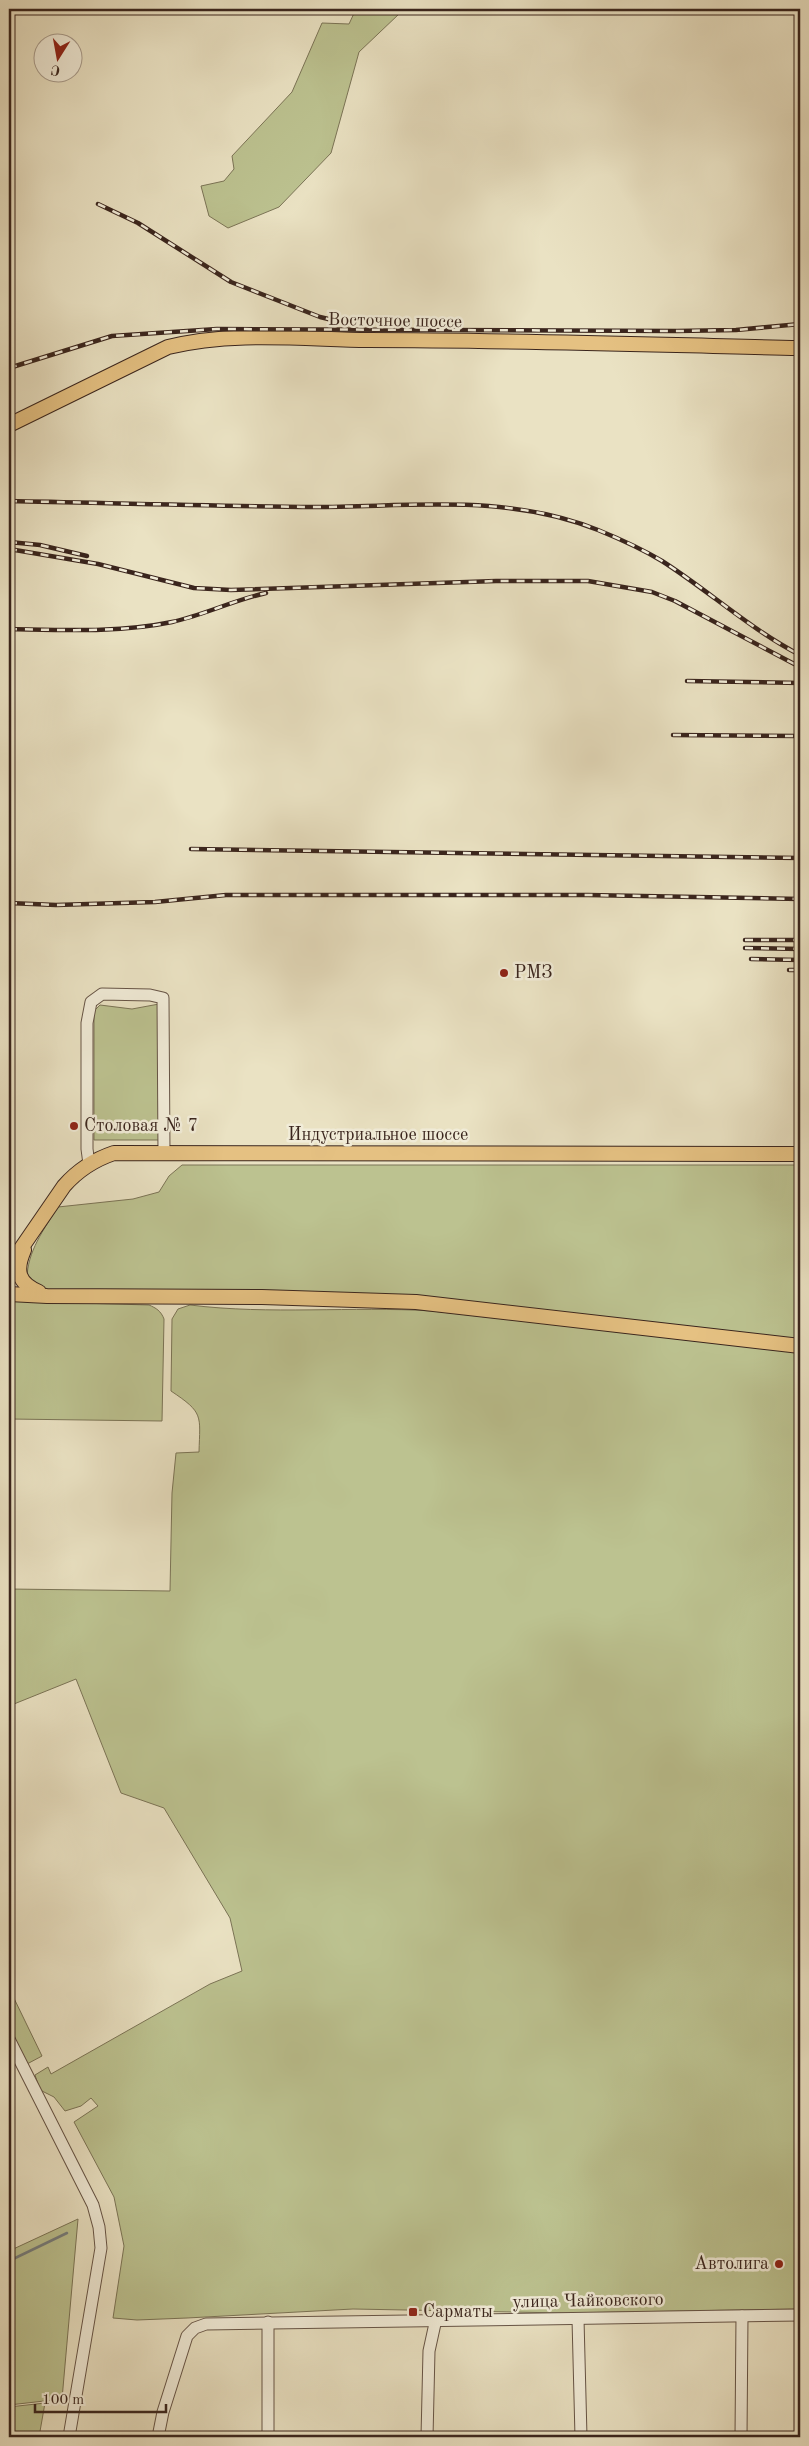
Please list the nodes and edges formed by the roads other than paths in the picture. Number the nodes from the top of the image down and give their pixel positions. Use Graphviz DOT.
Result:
graph roads {
  1 [pos="800,348"];
  2 [pos="9,425"];
  3 [pos="164,1152"];
  4 [pos="800,1154"];
  5 [pos="89,1164"];
  6 [pos="33,1231"];
  7 [pos="9,1266"];
  8 [pos="9,1294"];
  9 [pos="47,1296"];
  10 [pos="800,1346"];
  11 [pos="9,2039"];
  12 [pos="742,2316"];
  13 [pos="800,2316"];
  14 [pos="436,2319"];
  15 [pos="578,2319"];
  16 [pos="268,2322"];
  17 [pos="69,2437"];
  18 [pos="158,2437"];
  19 [pos="268,2437"];
  20 [pos="426,2437"];
  21 [pos="581,2437"];
  22 [pos="741,2437"];
  1 -- 2 [label="main road, Восточное шоссе"];
  3 -- 4 [label="main road, Индустриальное шоссе"];
  3 -- 5 [label="main road, Индустриальное шоссе"];
  3 -- 5 [label="street"];
  5 -- 6 [label="main road, Индустриальное шоссе"];
  6 -- 7 [label="main road, Индустриальное шоссе"];
  6 -- 9 [label="main road"];
  8 -- 9 [label="main road"];
  9 -- 10 [label="main road"];
  11 -- 17 [label="street"];
  12 -- 13 [label="street, улица Чайковского"];
  12 -- 15 [label="street, улица Чайковского"];
  12 -- 22 [label="street"];
  14 -- 15 [label="street, улица Чайковского"];
  14 -- 16 [label="street, улица Чайковского"];
  14 -- 20 [label="street"];
  15 -- 21 [label="street"];
  16 -- 18 [label="street, улица Чайковского"];
  16 -- 19 [label="street"];
}
